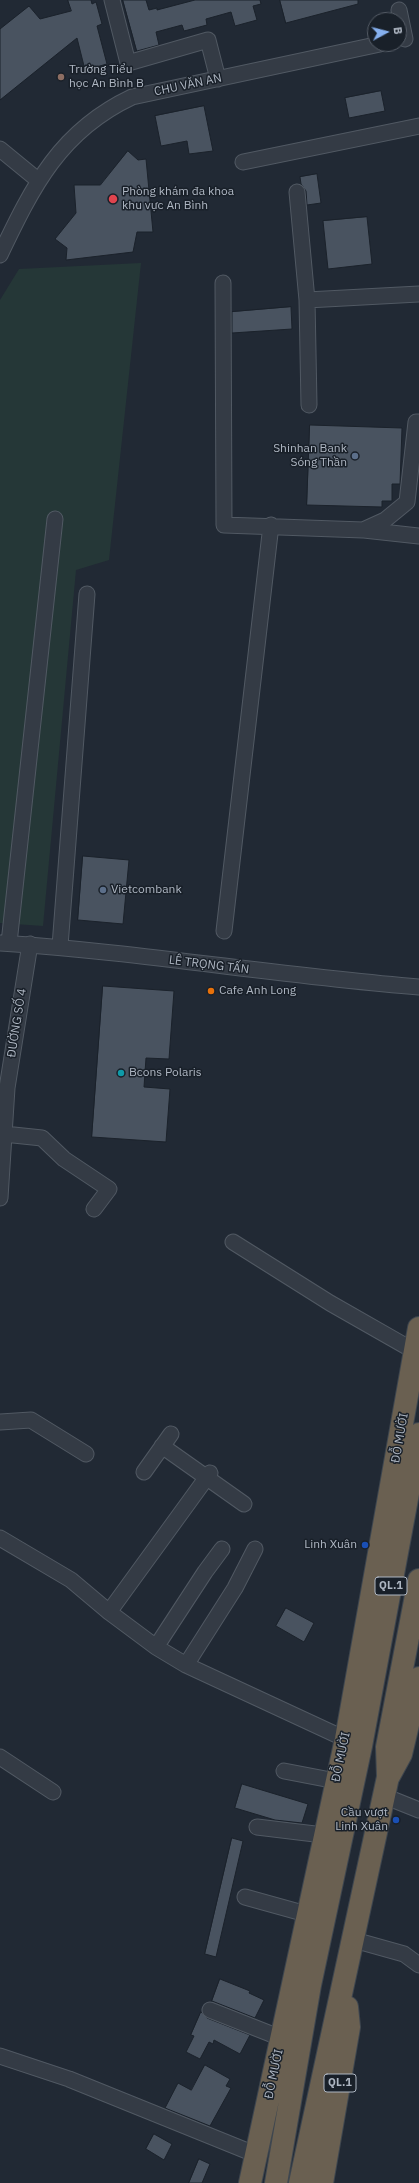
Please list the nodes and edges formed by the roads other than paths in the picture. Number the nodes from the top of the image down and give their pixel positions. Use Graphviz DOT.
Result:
graph roads {
  1 [pos="112,0"];
  2 [pos="399,10"];
  3 [pos="408,38"];
  4 [pos="367,47"];
  5 [pos="218,80"];
  6 [pos="419,126"];
  7 [pos="0,149"];
  8 [pos="243,162"];
  9 [pos="39,181"];
  10 [pos="297,192"];
  11 [pos="0,255"];
  12 [pos="224,283"];
  13 [pos="419,294"];
  14 [pos="307,300"];
  15 [pos="308,405"];
  16 [pos="419,422"];
  17 [pos="55,519"];
  18 [pos="271,526"];
  19 [pos="363,530"];
  20 [pos="419,536"];
  21 [pos="87,594"];
  22 [pos="224,931"];
  23 [pos="4,943"];
  24 [pos="30,944"];
  25 [pos="60,946"];
  26 [pos="419,987"];
  27 [pos="3,1088"];
  28 [pos="4,1134"];
  29 [pos="0,1198"];
  30 [pos="94,1209"];
  31 [pos="233,1242"];
  32 [pos="419,1328"];
  33 [pos="416,1352"];
  34 [pos="0,1422"];
  35 [pos="171,1434"];
  36 [pos="419,1434"];
  37 [pos="162,1446"];
  38 [pos="86,1454"];
  39 [pos="144,1472"];
  40 [pos="208,1475"];
  41 [pos="244,1504"];
  42 [pos="0,1538"];
  43 [pos="222,1549"];
  44 [pos="255,1549"];
  45 [pos="419,1580"];
  46 [pos="109,1612"];
  47 [pos="156,1647"];
  48 [pos="186,1665"];
  49 [pos="419,1678"];
  50 [pos="354,1743"];
  51 [pos="0,1757"];
  52 [pos="284,1771"];
  53 [pos="344,1784"];
  54 [pos="386,1787"];
  55 [pos="53,1792"];
  56 [pos="419,1810"];
  57 [pos="257,1827"];
  58 [pos="326,1838"];
  59 [pos="319,1864"];
  60 [pos="245,1897"];
  61 [pos="328,1898"];
  62 [pos="316,1916"];
  63 [pos="354,1940"];
  64 [pos="419,1965"];
  65 [pos="345,1982"];
  66 [pos="309,1990"];
  67 [pos="289,2008"];
  68 [pos="210,2010"];
  69 [pos="281,2038"];
  70 [pos="0,2056"];
  71 [pos="257,2155"];
  72 [pos="302,2173"];
  73 [pos="250,2183"];
  74 [pos="276,2183"];
  75 [pos="322,2183"];
  1 -- 5 [label="street"];
  2 -- 3 [label="street"];
  4 -- 5 [label="street, CHU VĂN AN"];
  5 -- 9 [label="street, CHU VĂN AN"];
  6 -- 8 [label="street"];
  7 -- 9 [label="street"];
  9 -- 11 [label="street, CHU VĂN AN"];
  10 -- 14 [label="street"];
  12 -- 18 [label="street"];
  13 -- 14 [label="street"];
  14 -- 15 [label="street"];
  16 -- 19 [label="street"];
  17 -- 23 [label="street"];
  18 -- 19 [label="street"];
  18 -- 22 [label="street"];
  19 -- 20 [label="street"];
  21 -- 25 [label="street"];
  23 -- 24 [label="street, LÊ TRỌNG TẤN"];
  24 -- 25 [label="street, LÊ TRỌNG TẤN"];
  24 -- 27 [label="street, ĐƯỜNG SỐ 4"];
  25 -- 26 [label="street, LÊ TRỌNG TẤN"];
  27 -- 28 [label="street, ĐƯỜNG SỐ 4"];
  28 -- 29 [label="street, ĐƯỜNG SỐ 4"];
  28 -- 30 [label="street"];
  31 -- 33 [label="street"];
  32 -- 33 [label="highway, ĐỖ MƯỜI / QL.1"];
  33 -- 50 [label="highway, ĐỖ MƯỜI / QL.1"];
  34 -- 38 [label="street"];
  35 -- 37 [label="street"];
  36 -- 50 [label="highway, ĐỖ MƯỜI / QL.1"];
  37 -- 39 [label="street"];
  37 -- 40 [label="street"];
  40 -- 41 [label="street"];
  40 -- 46 [label="street"];
  42 -- 46 [label="street"];
  43 -- 47 [label="street"];
  44 -- 48 [label="street"];
  45 -- 54 [label="highway, QL.1"];
  46 -- 47 [label="street"];
  47 -- 48 [label="street"];
  48 -- 50 [label="street"];
  49 -- 54 [label="highway, QL.1"];
  50 -- 53 [label="highway, ĐỖ MƯỜI / QL.1"];
  51 -- 55 [label="street"];
  52 -- 53 [label="street"];
  53 -- 58 [label="highway, ĐỖ MƯỜI / QL.1"];
  53 -- 61 [label="highway, ĐỖ MƯỜI / QL.1"];
  54 -- 56 [label="street"];
  54 -- 63 [label="highway, QL.1"];
  57 -- 58 [label="street"];
  58 -- 59 [label="highway, ĐỖ MƯỜI / QL.1"];
  59 -- 61 [label="highway, QL.1"];
  59 -- 62 [label="highway, ĐỖ MƯỜI / QL.1"];
  60 -- 62 [label="street"];
  61 -- 62 [label="highway, ĐỖ MƯỜI / QL.1"];
  62 -- 66 [label="highway, ĐỖ MƯỜI / QL.1"];
  62 -- 67 [label="highway, ĐỖ MƯỜI / QL.1"];
  63 -- 64 [label="street"];
  63 -- 65 [label="highway, QL.1"];
  65 -- 72 [label="highway, QL.1"];
  65 -- 75 [label="highway, QL.1"];
  66 -- 67 [label="highway"];
  66 -- 74 [label="highway, ĐỖ MƯỜI / QL.1"];
  67 -- 69 [label="highway, ĐỖ MƯỜI / QL.1"];
  68 -- 69 [label="street"];
  69 -- 71 [label="highway, ĐỖ MƯỜI / QL.1"];
  70 -- 71 [label="street"];
  71 -- 73 [label="highway, ĐỖ MƯỜI / QL.1"];
}
